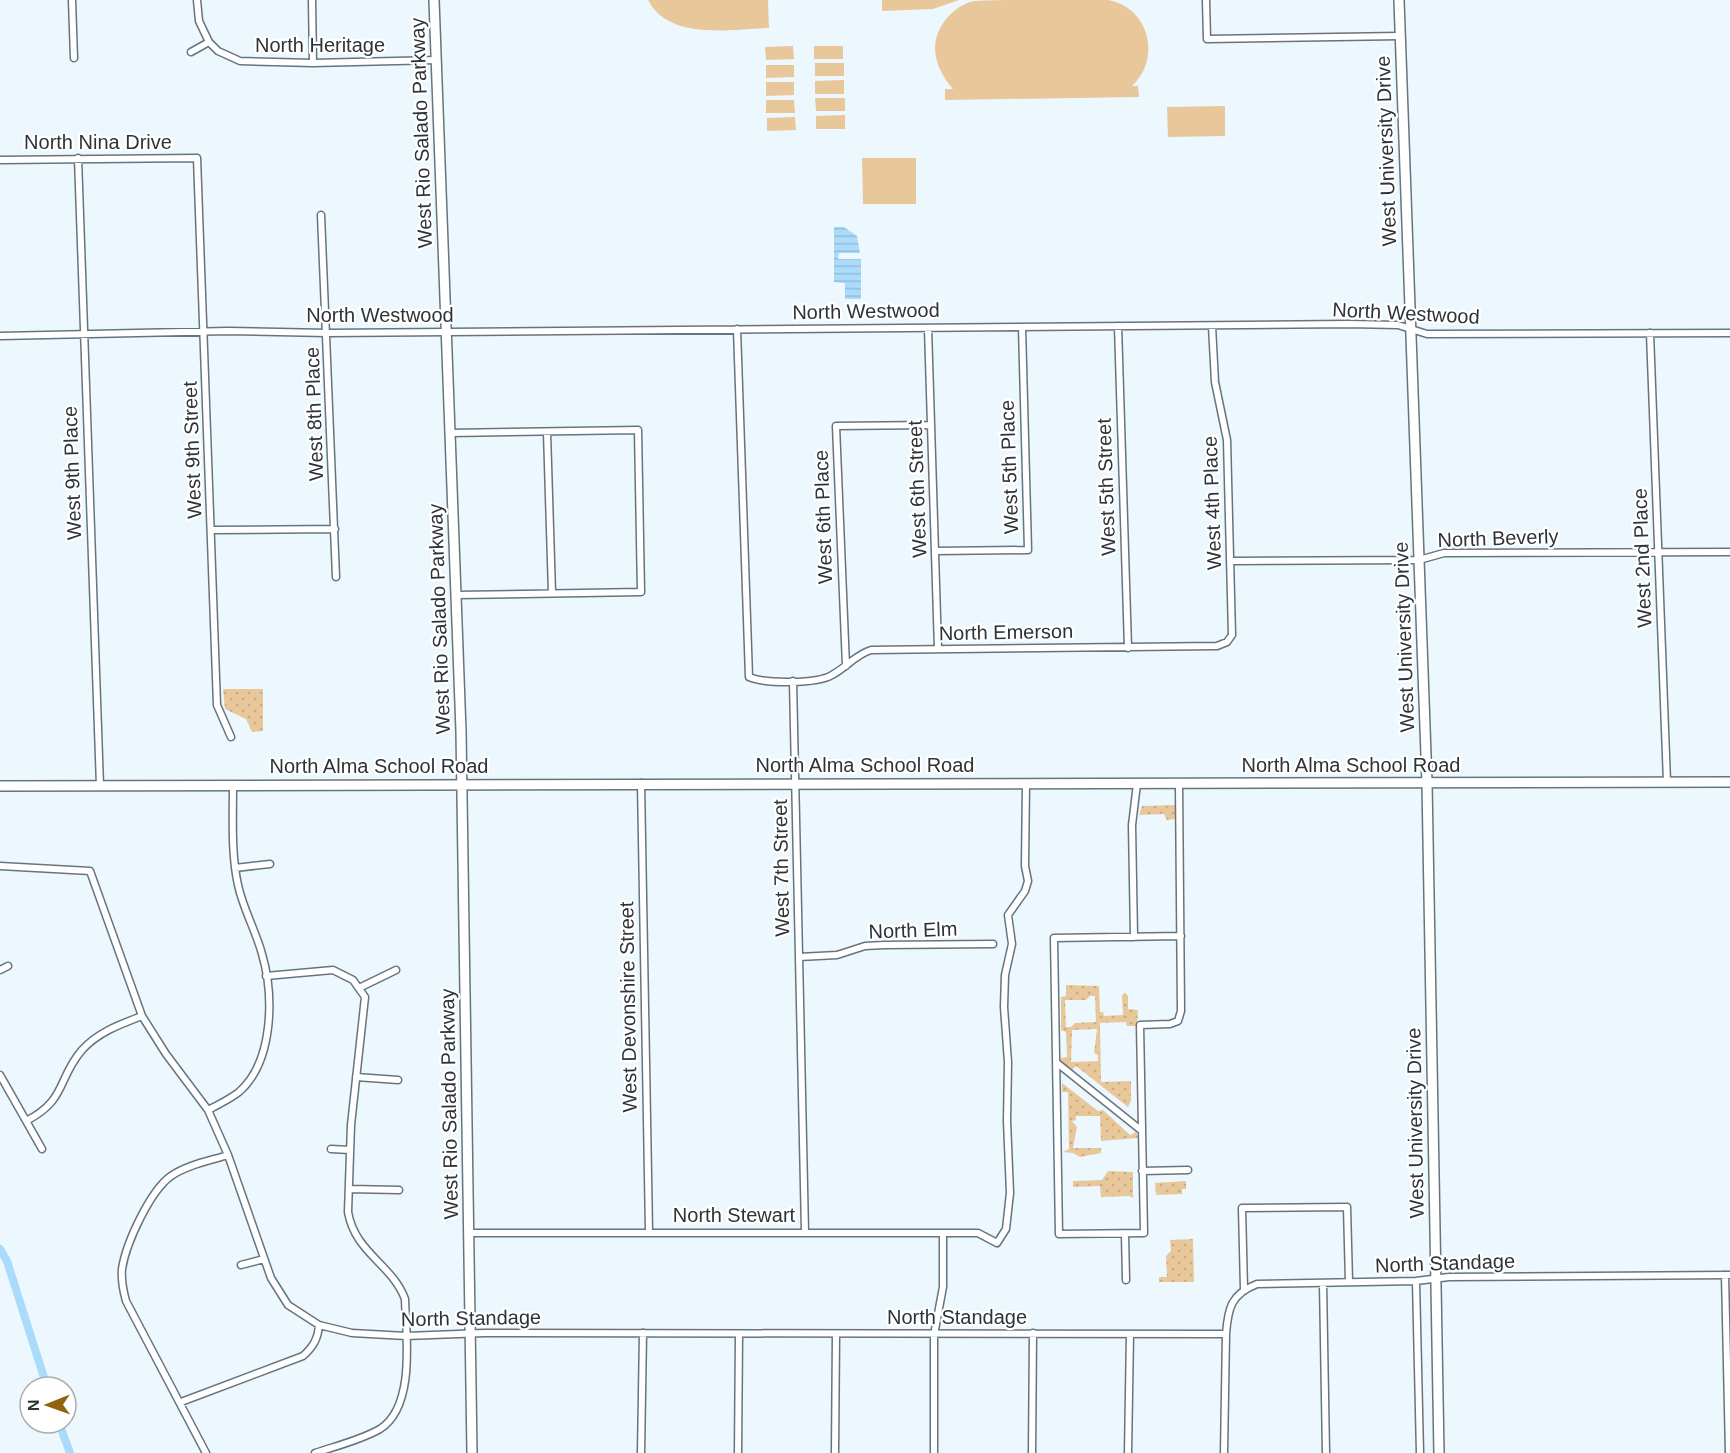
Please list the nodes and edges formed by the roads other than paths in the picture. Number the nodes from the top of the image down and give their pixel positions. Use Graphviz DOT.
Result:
graph roads {
  1 [pos="72,0"];
  2 [pos="197,0"];
  3 [pos="312,0"];
  4 [pos="434,0"];
  5 [pos="1206,0"];
  6 [pos="1399,0"];
  7 [pos="1400,36"];
  8 [pos="209,42"];
  9 [pos="191,52"];
  10 [pos="74,58"];
  11 [pos="436,60"];
  12 [pos="313,63"];
  13 [pos="78,158"];
  14 [pos="197,158"];
  15 [pos="0,160"];
  16 [pos="321,214"];
  17 [pos="1118,326"];
  18 [pos="1212,326"];
  19 [pos="1022,327"];
  20 [pos="928,328"];
  21 [pos="1411,328"];
  22 [pos="737,329"];
  23 [pos="204,332"];
  24 [pos="446,332"];
  25 [pos="327,333"];
  26 [pos="1650,333"];
  27 [pos="1730,333"];
  28 [pos="83,335"];
  29 [pos="0,336"];
  30 [pos="931,425"];
  31 [pos="547,432"];
  32 [pos="450,433"];
  33 [pos="335,529"];
  34 [pos="212,530"];
  35 [pos="935,551"];
  36 [pos="1658,552"];
  37 [pos="1730,552"];
  38 [pos="1419,560"];
  39 [pos="1232,561"];
  40 [pos="336,577"];
  41 [pos="552,593"];
  42 [pos="457,595"];
  43 [pos="1227,642"];
  44 [pos="1128,648"];
  45 [pos="938,649"];
  46 [pos="846,666"];
  47 [pos="793,681"];
  48 [pos="231,737"];
  49 [pos="1667,782"];
  50 [pos="1730,782"];
  51 [pos="463,783"];
  52 [pos="641,783"];
  53 [pos="796,783"];
  54 [pos="1427,783"];
  55 [pos="1026,784"];
  56 [pos="1137,784"];
  57 [pos="1179,784"];
  58 [pos="233,785"];
  59 [pos="0,786"];
  60 [pos="100,786"];
  61 [pos="270,864"];
  62 [pos="0,866"];
  63 [pos="235,868"];
  64 [pos="1181,936"];
  65 [pos="1134,937"];
  66 [pos="993,944"];
  67 [pos="799,957"];
  68 [pos="8,966"];
  69 [pos="0,970"];
  70 [pos="396,970"];
  71 [pos="266,976"];
  72 [pos="359,988"];
  73 [pos="142,1016"];
  74 [pos="1057,1062"];
  75 [pos="0,1075"];
  76 [pos="356,1077"];
  77 [pos="398,1080"];
  78 [pos="208,1110"];
  79 [pos="26,1121"];
  80 [pos="1142,1131"];
  81 [pos="42,1149"];
  82 [pos="331,1149"];
  83 [pos="350,1150"];
  84 [pos="228,1155"];
  85 [pos="1188,1170"];
  86 [pos="1142,1171"];
  87 [pos="349,1189"];
  88 [pos="399,1190"];
  89 [pos="649,1231"];
  90 [pos="805,1232"];
  91 [pos="469,1233"];
  92 [pos="943,1234"];
  93 [pos="1125,1234"];
  94 [pos="264,1259"];
  95 [pos="241,1265"];
  96 [pos="1728,1275"];
  97 [pos="1126,1280"];
  98 [pos="1436,1280"];
  99 [pos="1416,1281"];
  100 [pos="1323,1282"];
  101 [pos="1349,1282"];
  102 [pos="1244,1289"];
  103 [pos="319,1325"];
  104 [pos="472,1333"];
  105 [pos="643,1333"];
  106 [pos="1033,1333"];
  107 [pos="739,1334"];
  108 [pos="836,1334"];
  109 [pos="1130,1334"];
  110 [pos="1226,1334"];
  111 [pos="934,1335"];
  112 [pos="406,1336"];
  113 [pos="1728,1380"];
  114 [pos="181,1402"];
  115 [pos="206,1453"];
  116 [pos="315,1453"];
  117 [pos="472,1453"];
  118 [pos="641,1453"];
  119 [pos="738,1453"];
  120 [pos="835,1453"];
  121 [pos="934,1453"];
  122 [pos="1032,1453"];
  123 [pos="1128,1453"];
  124 [pos="1224,1453"];
  125 [pos="1326,1453"];
  126 [pos="1420,1453"];
  127 [pos="1439,1453"];
  128 [pos="1729,1453"];
  1 -- 10 [label="street"];
  2 -- 8 [label="street"];
  3 -- 12 [label="street"];
  4 -- 11 [label="main road, West Rio Salado Parkway"];
  5 -- 7 [label="street"];
  6 -- 7 [label="main road, West University Drive"];
  7 -- 21 [label="main road, West University Drive"];
  8 -- 9 [label="street"];
  8 -- 12 [label="street, North Heritage"];
  11 -- 12 [label="street, North Heritage"];
  11 -- 24 [label="main road, West Rio Salado Parkway"];
  13 -- 14 [label="street, North Nina Drive"];
  13 -- 15 [label="street, North Nina Drive"];
  13 -- 28 [label="street, West 9th Place"];
  14 -- 23 [label="street, West 9th Street"];
  16 -- 25 [label="street, West 8th Place"];
  17 -- 18 [label="street, North Westwood"];
  17 -- 19 [label="street, North Westwood"];
  17 -- 44 [label="street, West 5th Street"];
  18 -- 21 [label="street, North Westwood"];
  18 -- 39 [label="street, West 4th Place"];
  19 -- 20 [label="street, North Westwood"];
  19 -- 35 [label="street, West 5th Place"];
  20 -- 22 [label="street, North Westwood"];
  20 -- 30 [label="street, West 6th Street"];
  21 -- 26 [label="street, North Westwood"];
  21 -- 38 [label="main road, West University Drive"];
  22 -- 24 [label="street, North Westwood"];
  22 -- 47 [label="street"];
  23 -- 25 [label="street, North Westwood"];
  23 -- 28 [label="street, North Westwood"];
  23 -- 34 [label="street, West 9th Street"];
  24 -- 25 [label="street, North Westwood"];
  24 -- 32 [label="main road, West Rio Salado Parkway"];
  25 -- 33 [label="street, West 8th Place"];
  26 -- 27 [label="street, North Westwood"];
  26 -- 36 [label="street, West 2nd Place"];
  28 -- 29 [label="street, North Westwood"];
  28 -- 60 [label="street, West 9th Place"];
  30 -- 35 [label="street, West 6th Street"];
  30 -- 46 [label="street, West 6th Place"];
  31 -- 32 [label="street"];
  31 -- 41 [label="street"];
  31 -- 41 [label="street"];
  32 -- 42 [label="main road, West Rio Salado Parkway"];
  33 -- 34 [label="street"];
  33 -- 40 [label="street, West 8th Place"];
  34 -- 48 [label="street, West 9th Street"];
  35 -- 45 [label="street, West 6th Street"];
  36 -- 37 [label="street, North Beverly"];
  36 -- 38 [label="street, North Beverly"];
  36 -- 49 [label="street, West 2nd Place"];
  38 -- 39 [label="street, North Beverly"];
  38 -- 54 [label="main road, West University Drive"];
  39 -- 43 [label="street, West 4th Place"];
  41 -- 42 [label="street"];
  42 -- 51 [label="main road, West Rio Salado Parkway"];
  43 -- 44 [label="street, North Emerson"];
  44 -- 45 [label="street, North Emerson"];
  45 -- 46 [label="street, North Emerson"];
  46 -- 47 [label="street, North Emerson"];
  47 -- 53 [label="street, West 7th Street"];
  49 -- 50 [label="main road, North Alma School Road"];
  49 -- 54 [label="main road, North Alma School Road"];
  51 -- 52 [label="main road, North Alma School Road"];
  51 -- 58 [label="main road, North Alma School Road"];
  51 -- 91 [label="main road, West Rio Salado Parkway"];
  52 -- 53 [label="main road, North Alma School Road"];
  52 -- 89 [label="street, West Devonshire Street"];
  53 -- 55 [label="main road, North Alma School Road"];
  53 -- 67 [label="street, West 7th Street"];
  54 -- 57 [label="main road, North Alma School Road"];
  54 -- 98 [label="main road, West University Drive"];
  55 -- 56 [label="main road, North Alma School Road"];
  55 -- 92 [label="street, North Stewart"];
  56 -- 57 [label="main road, North Alma School Road"];
  56 -- 65 [label="street"];
  57 -- 64 [label="street"];
  58 -- 60 [label="main road, North Alma School Road"];
  58 -- 63 [label="street"];
  59 -- 60 [label="main road, North Alma School Road"];
  61 -- 63 [label="street"];
  62 -- 73 [label="street, North Standage"];
  63 -- 71 [label="street"];
  64 -- 65 [label="street"];
  64 -- 80 [label="street"];
  65 -- 74 [label="street"];
  66 -- 67 [label="street, North Elm"];
  67 -- 90 [label="street, West 7th Street"];
  68 -- 69 [label="street"];
  70 -- 72 [label="street"];
  71 -- 72 [label="street"];
  71 -- 78 [label="street"];
  72 -- 76 [label="street"];
  73 -- 78 [label="street, North Standage"];
  73 -- 79 [label="street"];
  74 -- 80 [label="street"];
  74 -- 93 [label="street"];
  75 -- 79 [label="street"];
  76 -- 77 [label="street"];
  76 -- 83 [label="street"];
  78 -- 84 [label="street, North Standage"];
  79 -- 81 [label="street"];
  80 -- 86 [label="street"];
  82 -- 83 [label="street"];
  83 -- 87 [label="street"];
  84 -- 94 [label="street, North Standage"];
  84 -- 114 [label="street"];
  85 -- 86 [label="street"];
  86 -- 93 [label="street"];
  87 -- 88 [label="street"];
  87 -- 112 [label="street"];
  89 -- 90 [label="street, North Stewart"];
  89 -- 91 [label="street, North Stewart"];
  90 -- 92 [label="street, North Stewart"];
  91 -- 104 [label="main road, West Rio Salado Parkway"];
  92 -- 111 [label="street"];
  93 -- 97 [label="street"];
  94 -- 95 [label="street"];
  94 -- 103 [label="street, North Standage"];
  96 -- 98 [label="street, North Standage"];
  96 -- 113 [label="street"];
  98 -- 99 [label="street, North Standage"];
  98 -- 127 [label="main road, West University Drive"];
  99 -- 101 [label="street, North Standage"];
  99 -- 126 [label="street"];
  100 -- 101 [label="street, North Standage"];
  100 -- 102 [label="street, North Standage"];
  100 -- 125 [label="street"];
  101 -- 102 [label="street"];
  102 -- 110 [label="street"];
  103 -- 112 [label="street, North Standage"];
  103 -- 114 [label="street"];
  104 -- 105 [label="street, North Standage"];
  104 -- 112 [label="street, North Standage"];
  104 -- 117 [label="main road, West Rio Salado Parkway"];
  105 -- 107 [label="street, North Standage"];
  105 -- 118 [label="street"];
  106 -- 109 [label="street, North Standage"];
  106 -- 111 [label="street, North Standage"];
  106 -- 122 [label="street"];
  107 -- 108 [label="street, North Standage"];
  107 -- 119 [label="street"];
  108 -- 111 [label="street, North Standage"];
  108 -- 120 [label="street"];
  109 -- 110 [label="street, North Standage"];
  109 -- 123 [label="street"];
  110 -- 124 [label="street"];
  111 -- 121 [label="street"];
  112 -- 116 [label="street"];
  113 -- 128 [label="street"];
  114 -- 115 [label="street"];
}
